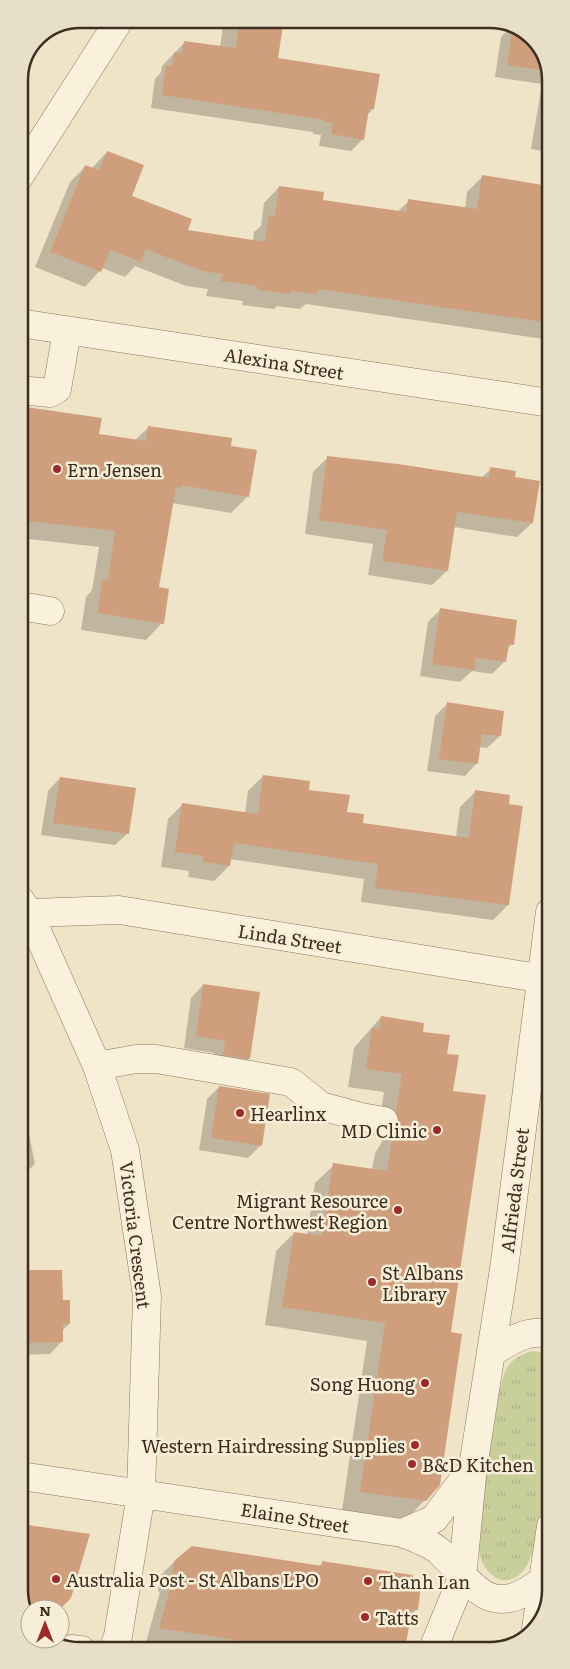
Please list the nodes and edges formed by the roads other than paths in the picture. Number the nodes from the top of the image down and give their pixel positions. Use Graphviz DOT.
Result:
graph roads {
  1 [pos="114,28"];
  2 [pos="28,163"];
  3 [pos="28,325"];
  4 [pos="67,331"];
  5 [pos="28,391"];
  6 [pos="542,402"];
  7 [pos="28,607"];
  8 [pos="50,611"];
  9 [pos="28,906"];
  10 [pos="28,913"];
  11 [pos="542,978"];
  12 [pos="542,1006"];
  13 [pos="97,1066"];
  14 [pos="384,1120"];
  15 [pos="542,1332"];
  16 [pos="491,1353"];
  17 [pos="473,1467"];
  18 [pos="28,1477"];
  19 [pos="141,1494"];
  20 [pos="402,1533"];
  21 [pos="462,1578"];
  22 [pos="542,1581"];
  23 [pos="542,1587"];
  24 [pos="539,1609"];
  25 [pos="116,1641"];
  26 [pos="436,1642"];
  1 -- 2 [label="street"];
  3 -- 4 [label="street, Alexina Street"];
  4 -- 5 [label="street"];
  4 -- 6 [label="street, Alexina Street"];
  7 -- 8 [label="street"];
  9 -- 11 [label="street, Linda Street"];
  10 -- 13 [label="street, Victoria Crescent"];
  12 -- 16 [label="street, Alfrieda Street"];
  13 -- 14 [label="street"];
  13 -- 19 [label="street, Victoria Crescent"];
  15 -- 16 [label="street"];
  16 -- 17 [label="street, Alfrieda Street"];
  17 -- 20 [label="street, Alfrieda Street"];
  17 -- 21 [label="street, Alfrieda Street"];
  18 -- 19 [label="street, Elaine Street"];
  19 -- 20 [label="street, Elaine Street"];
  19 -- 25 [label="street, Victoria Crescent"];
  20 -- 21 [label="street, Elaine Street"];
  21 -- 22 [label="street, Elaine Street"];
  21 -- 26 [label="street, Alfrieda Street"];
  23 -- 24 [label="street"];
}
